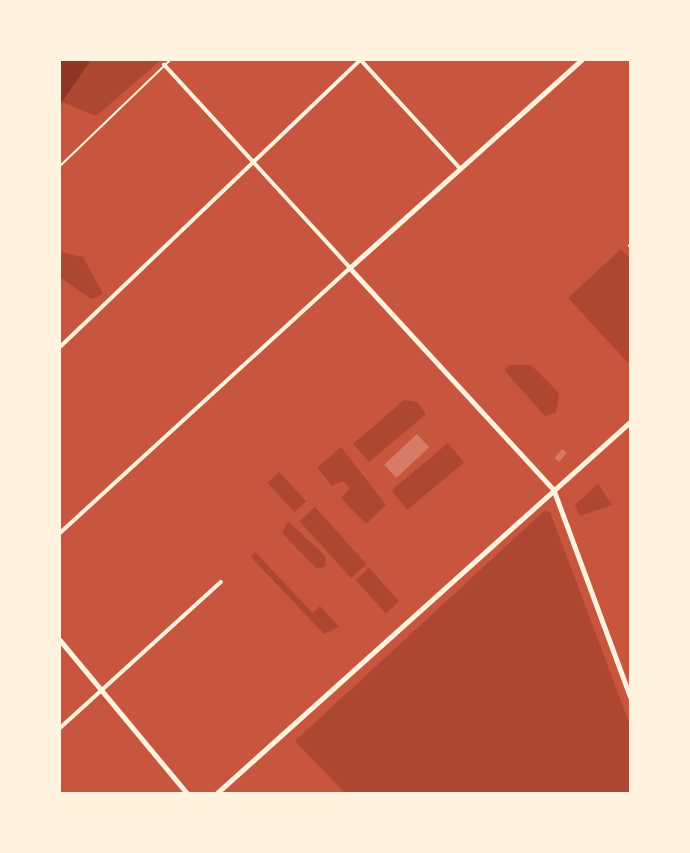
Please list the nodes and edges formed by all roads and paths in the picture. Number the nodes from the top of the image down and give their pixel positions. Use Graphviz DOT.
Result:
graph roads {
  1 [pos="170,60"];
  2 [pos="360,60"];
  3 [pos="582,60"];
  4 [pos="164,65"];
  5 [pos="252,164"];
  6 [pos="60,166"];
  7 [pos="460,168"];
  8 [pos="350,268"];
  9 [pos="60,346"];
  10 [pos="631,422"];
  11 [pos="554,490"];
  12 [pos="60,533"];
  13 [pos="221,582"];
  14 [pos="60,640"];
  15 [pos="101,690"];
  16 [pos="631,695"];
  17 [pos="60,728"];
  18 [pos="188,793"];
  19 [pos="216,793"];
  1 -- 4 [label="lane"];
  2 -- 5 [label="street"];
  2 -- 7 [label="street"];
  3 -- 7 [label="street"];
  4 -- 5 [label="street"];
  4 -- 6 [label="lane"];
  5 -- 8 [label="street"];
  5 -- 9 [label="street"];
  7 -- 8 [label="street"];
  8 -- 11 [label="street"];
  8 -- 12 [label="street"];
  10 -- 11 [label="street"];
  11 -- 16 [label="street"];
  11 -- 19 [label="street"];
  13 -- 15 [label="street"];
  14 -- 15 [label="street"];
  15 -- 17 [label="street"];
  15 -- 18 [label="street"];
}
